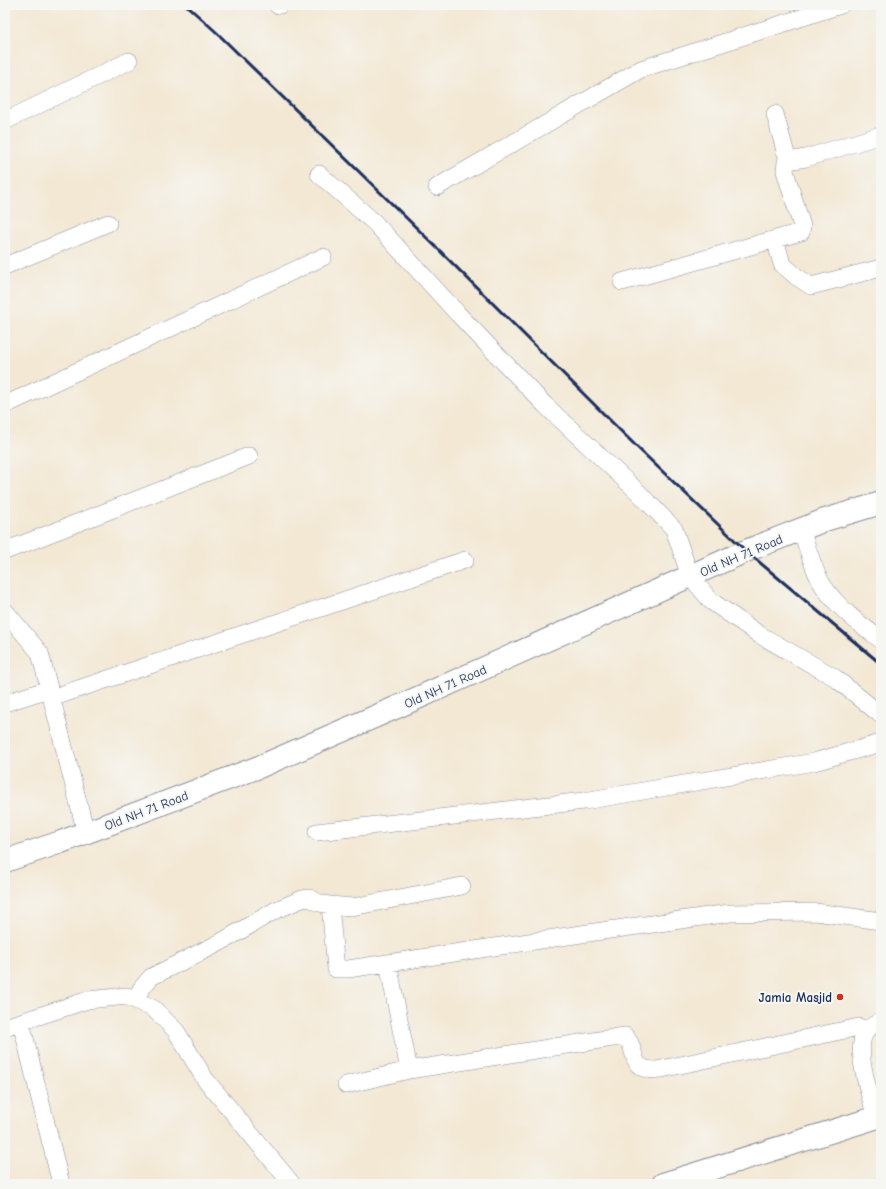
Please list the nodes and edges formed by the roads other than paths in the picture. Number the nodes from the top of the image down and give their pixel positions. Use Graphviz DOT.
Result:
graph roads {
  1 [pos="841,5"];
  2 [pos="129,61"];
  3 [pos="775,114"];
  4 [pos="5,121"];
  5 [pos="881,135"];
  6 [pos="789,159"];
  7 [pos="319,174"];
  8 [pos="437,187"];
  9 [pos="108,223"];
  10 [pos="775,239"];
  11 [pos="323,257"];
  12 [pos="5,266"];
  13 [pos="881,268"];
  14 [pos="622,282"];
  15 [pos="5,405"];
  16 [pos="248,456"];
  17 [pos="881,503"];
  18 [pos="801,529"];
  19 [pos="5,551"];
  20 [pos="465,560"];
  21 [pos="690,576"];
  22 [pos="5,611"];
  23 [pos="881,640"];
  24 [pos="50,693"];
  25 [pos="5,703"];
  26 [pos="881,715"];
  27 [pos="881,743"];
  28 [pos="317,832"];
  29 [pos="86,833"];
  30 [pos="5,861"];
  31 [pos="462,886"];
  32 [pos="330,905"];
  33 [pos="881,921"];
  34 [pos="388,963"];
  35 [pos="136,1000"];
  36 [pos="881,1021"];
  37 [pos="22,1022"];
  38 [pos="5,1027"];
  39 [pos="866,1030"];
  40 [pos="408,1070"];
  41 [pos="346,1085"];
  42 [pos="879,1117"];
  43 [pos="61,1184"];
  44 [pos="292,1184"];
  45 [pos="663,1184"];
  1 -- 8 [label="street"];
  2 -- 4 [label="street"];
  3 -- 6 [label="street"];
  5 -- 6 [label="street"];
  6 -- 10 [label="street"];
  7 -- 21 [label="street"];
  9 -- 12 [label="street"];
  10 -- 13 [label="street"];
  10 -- 14 [label="street"];
  11 -- 15 [label="street"];
  16 -- 19 [label="street"];
  17 -- 18 [label="main road, Old NH 71 Road"];
  18 -- 21 [label="main road, Old NH 71 Road"];
  18 -- 23 [label="street"];
  20 -- 24 [label="street"];
  21 -- 26 [label="street"];
  21 -- 29 [label="main road, Old NH 71 Road"];
  22 -- 24 [label="street"];
  24 -- 25 [label="street"];
  24 -- 29 [label="street"];
  27 -- 28 [label="street"];
  29 -- 30 [label="main road, Old NH 71 Road"];
  31 -- 32 [label="street"];
  32 -- 34 [label="street"];
  32 -- 35 [label="street"];
  33 -- 34 [label="street"];
  34 -- 40 [label="street"];
  35 -- 37 [label="street"];
  35 -- 44 [label="street"];
  36 -- 39 [label="street"];
  37 -- 38 [label="street"];
  37 -- 43 [label="street"];
  39 -- 40 [label="street"];
  39 -- 42 [label="street"];
  40 -- 41 [label="street"];
  42 -- 45 [label="main road"];
}
